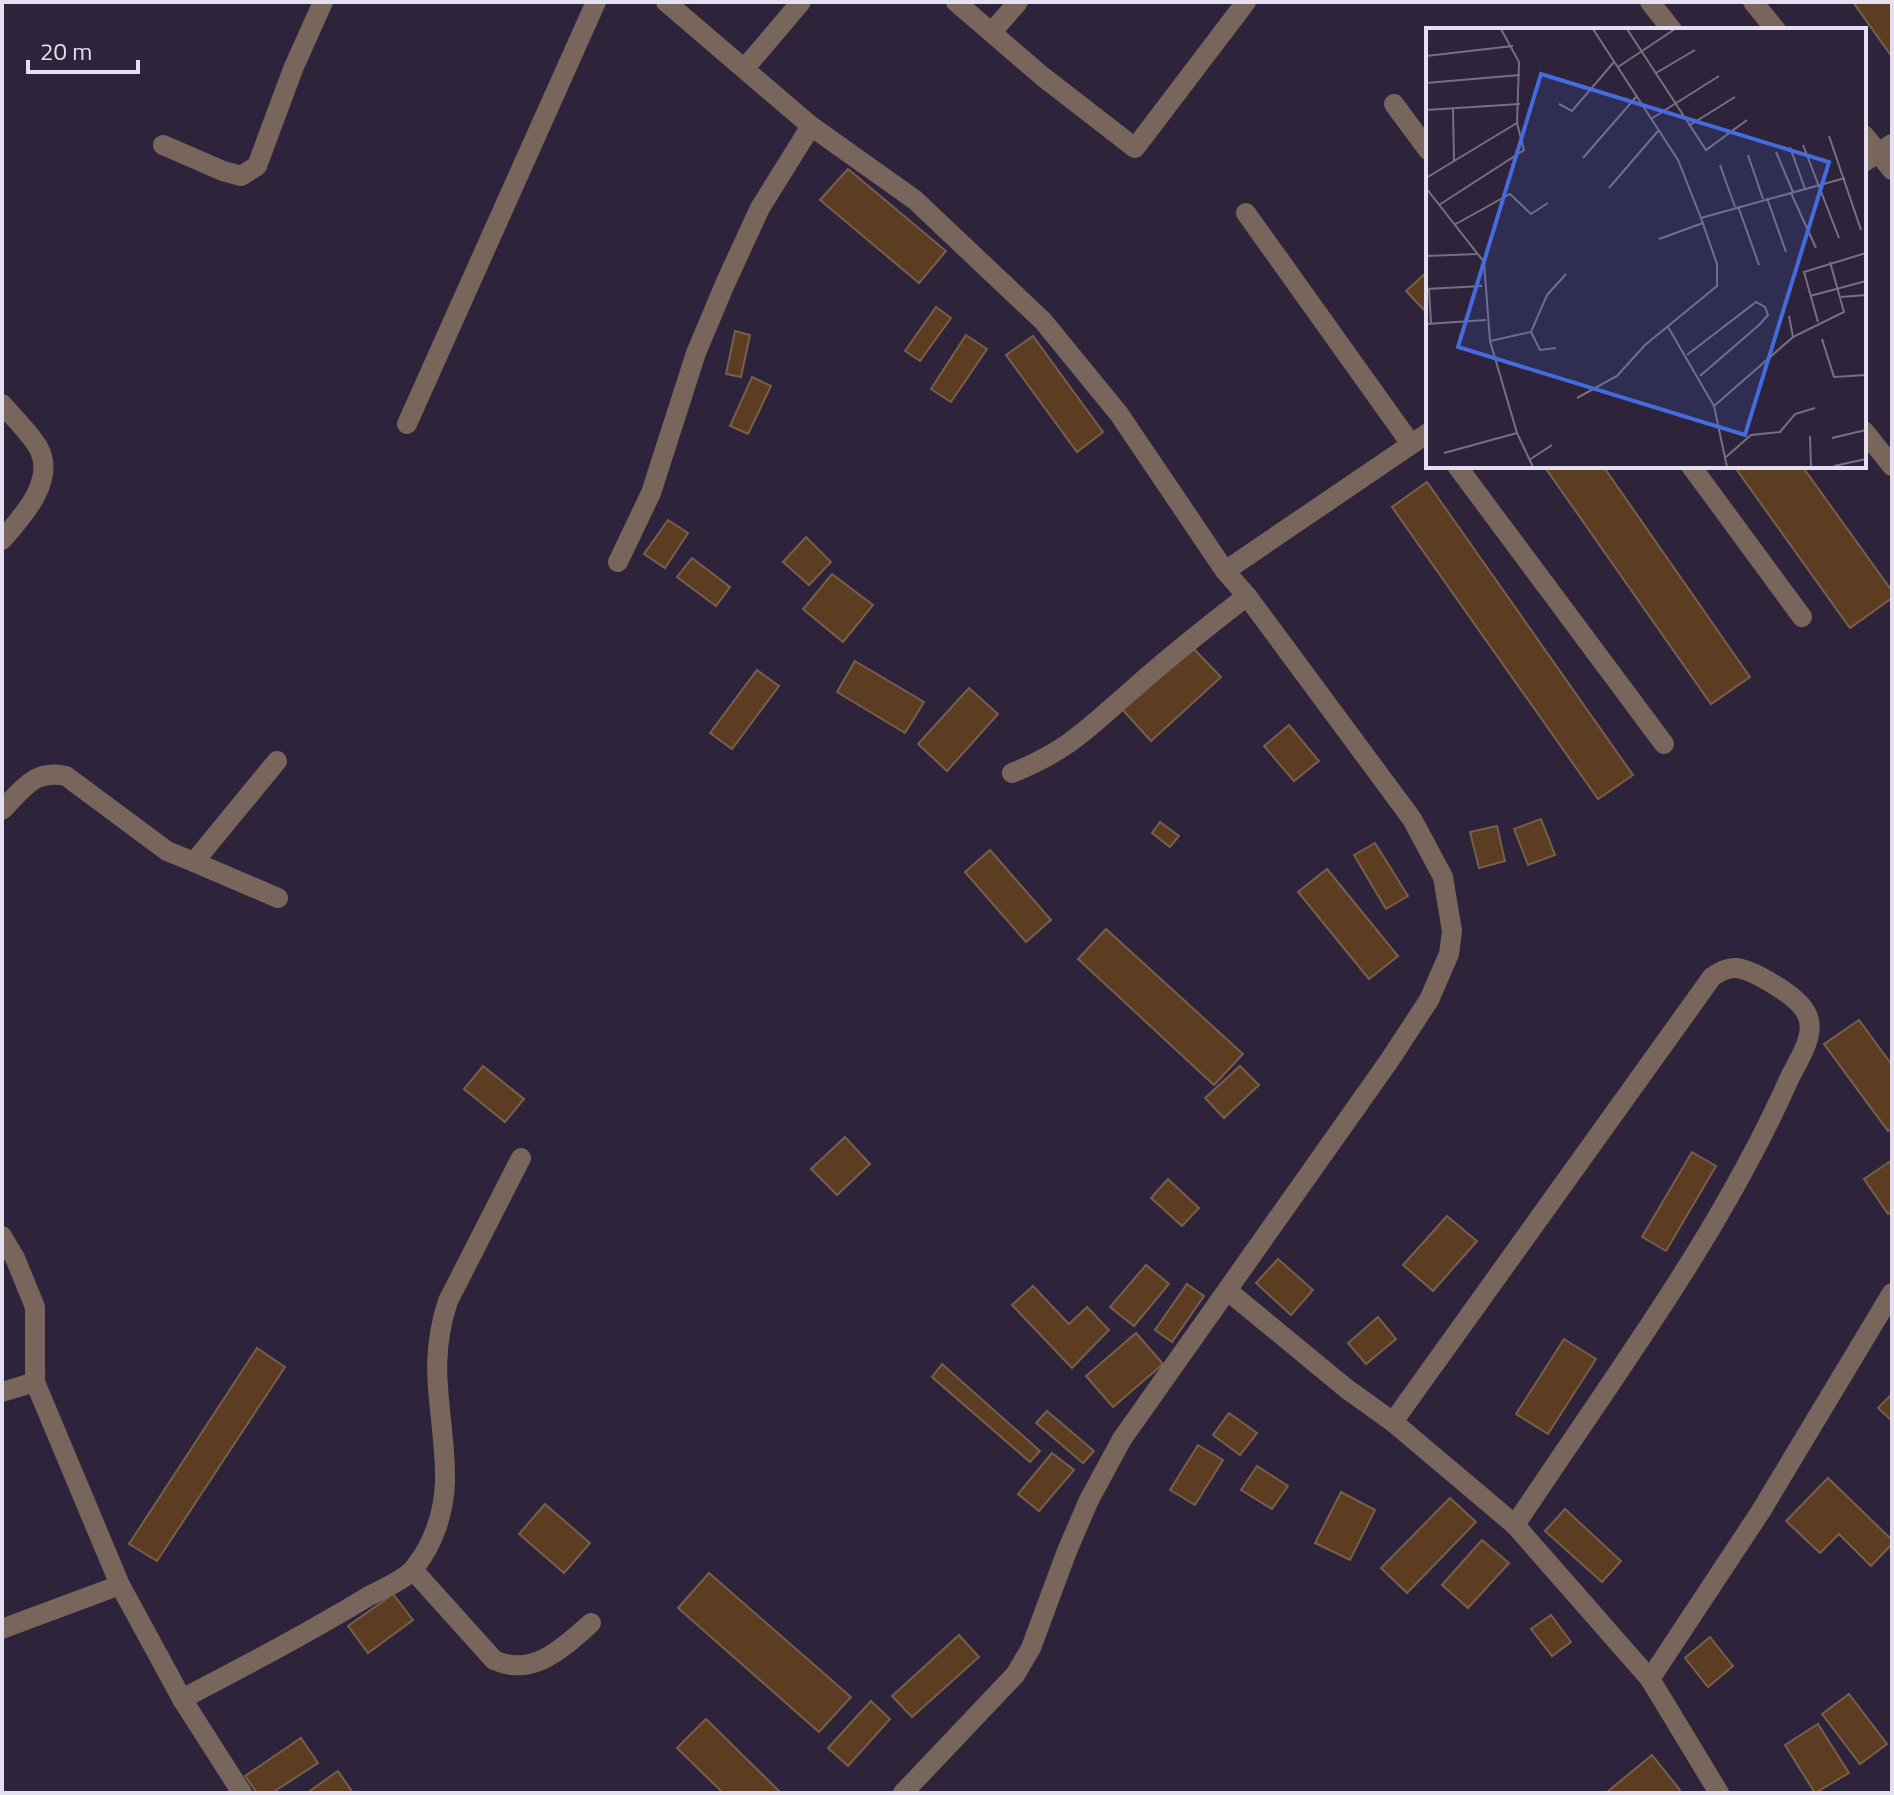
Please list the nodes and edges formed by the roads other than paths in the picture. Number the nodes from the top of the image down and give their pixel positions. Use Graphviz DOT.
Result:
graph roads {
  1 [pos="323,2"];
  2 [pos="596,2"];
  3 [pos="666,2"];
  4 [pos="801,2"];
  5 [pos="956,2"];
  6 [pos="1018,2"];
  7 [pos="1246,2"];
  8 [pos="1650,2"];
  9 [pos="1753,2"];
  10 [pos="1670,28"];
  11 [pos="1774,28"];
  12 [pos="992,32"];
  13 [pos="745,68"];
  14 [pos="1394,104"];
  15 [pos="811,126"];
  16 [pos="163,145"];
  17 [pos="1426,147"];
  18 [pos="1878,153"];
  19 [pos="1892,170"];
  20 [pos="1246,213"];
  21 [pos="2,404"];
  22 [pos="407,424"];
  23 [pos="1866,434"];
  24 [pos="1420,438"];
  25 [pos="1892,466"];
  26 [pos="1458,468"];
  27 [pos="1692,468"];
  28 [pos="2,540"];
  29 [pos="618,562"];
  30 [pos="1225,571"];
  31 [pos="1247,596"];
  32 [pos="1802,617"];
  33 [pos="1664,744"];
  34 [pos="277,761"];
  35 [pos="1012,773"];
  36 [pos="2,810"];
  37 [pos="194,862"];
  38 [pos="278,898"];
  39 [pos="521,1158"];
  40 [pos="2,1236"];
  41 [pos="1228,1291"];
  42 [pos="1892,1293"];
  43 [pos="35,1382"];
  44 [pos="2,1392"];
  45 [pos="1393,1422"];
  46 [pos="1515,1525"];
  47 [pos="413,1570"];
  48 [pos="120,1585"];
  49 [pos="591,1623"];
  50 [pos="2,1629"];
  51 [pos="1650,1679"];
  52 [pos="182,1699"];
  53 [pos="242,1793"];
  54 [pos="903,1793"];
  55 [pos="1719,1793"];
  1 -- 16 [label="street"];
  2 -- 22 [label="street"];
  3 -- 13 [label="street"];
  4 -- 13 [label="street"];
  5 -- 12 [label="street"];
  6 -- 12 [label="street"];
  7 -- 12 [label="street"];
  8 -- 10 [label="street"];
  9 -- 11 [label="street"];
  13 -- 15 [label="street"];
  14 -- 17 [label="street"];
  15 -- 29 [label="street"];
  15 -- 30 [label="street"];
  18 -- 19 [label="street"];
  20 -- 24 [label="street"];
  21 -- 28 [label="street"];
  23 -- 25 [label="street"];
  24 -- 30 [label="street"];
  26 -- 33 [label="street"];
  27 -- 32 [label="street"];
  30 -- 31 [label="street"];
  31 -- 35 [label="street"];
  31 -- 41 [label="street"];
  34 -- 37 [label="street"];
  36 -- 37 [label="street"];
  37 -- 38 [label="street"];
  39 -- 47 [label="street"];
  40 -- 43 [label="street"];
  41 -- 45 [label="street"];
  41 -- 54 [label="street"];
  42 -- 51 [label="street"];
  43 -- 44 [label="street"];
  43 -- 48 [label="street"];
  45 -- 46 [label="street"];
  45 -- 46 [label="street"];
  46 -- 51 [label="street"];
  47 -- 49 [label="street"];
  47 -- 52 [label="street"];
  48 -- 50 [label="street"];
  48 -- 52 [label="street"];
  51 -- 55 [label="street"];
  52 -- 53 [label="street"];
}
